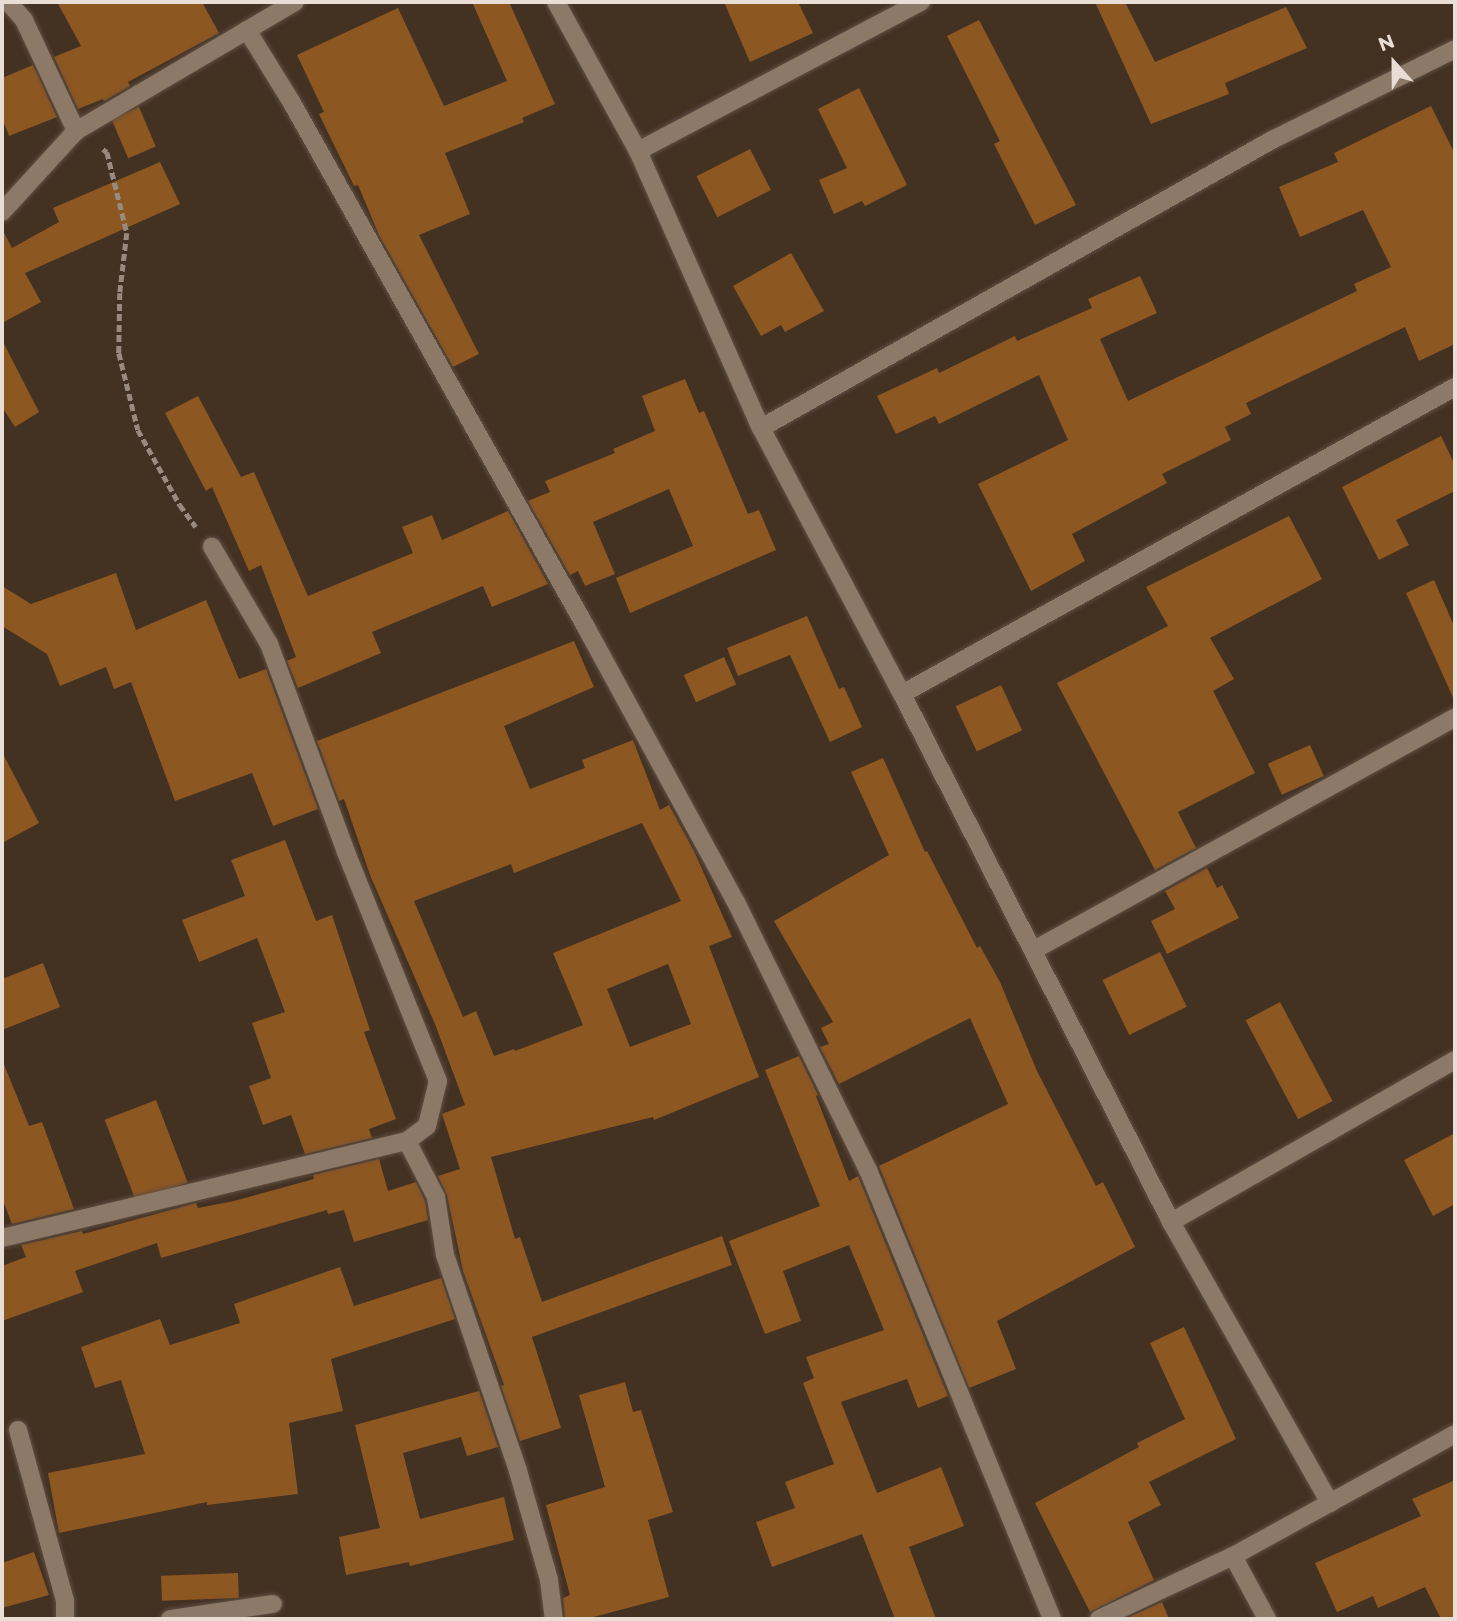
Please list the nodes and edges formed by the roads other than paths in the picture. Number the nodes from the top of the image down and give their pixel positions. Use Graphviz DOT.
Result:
graph roads {
  1 [pos="8,2"];
  2 [pos="295,2"];
  3 [pos="555,2"];
  4 [pos="921,2"];
  5 [pos="247,30"];
  6 [pos="1455,49"];
  7 [pos="76,131"];
  8 [pos="638,151"];
  9 [pos="2,212"];
  10 [pos="1455,387"];
  11 [pos="761,428"];
  12 [pos="212,547"];
  13 [pos="902,694"];
  14 [pos="1455,718"];
  15 [pos="1034,950"];
  16 [pos="1455,1060"];
  17 [pos="407,1141"];
  18 [pos="1171,1222"];
  19 [pos="2,1238"];
  20 [pos="19,1430"];
  21 [pos="1455,1434"];
  22 [pos="1330,1503"];
  23 [pos="1233,1556"];
  24 [pos="273,1604"];
  25 [pos="65,1619"];
  26 [pos="170,1619"];
  27 [pos="554,1619"];
  28 [pos="1052,1619"];
  29 [pos="1099,1619"];
  30 [pos="1267,1619"];
  1 -- 7 [label="street"];
  2 -- 5 [label="street"];
  3 -- 8 [label="street"];
  4 -- 8 [label="street"];
  5 -- 7 [label="street"];
  5 -- 28 [label="street"];
  6 -- 11 [label="street"];
  7 -- 9 [label="street"];
  8 -- 11 [label="street"];
  10 -- 13 [label="street"];
  11 -- 13 [label="street"];
  12 -- 17 [label="street"];
  13 -- 15 [label="street"];
  14 -- 15 [label="street"];
  15 -- 18 [label="street"];
  16 -- 18 [label="street"];
  17 -- 19 [label="street"];
  17 -- 27 [label="street"];
  18 -- 22 [label="street"];
  20 -- 25 [label="street"];
  21 -- 22 [label="street"];
  22 -- 23 [label="street"];
  23 -- 29 [label="street"];
  23 -- 30 [label="street"];
  24 -- 26 [label="street"];
}
